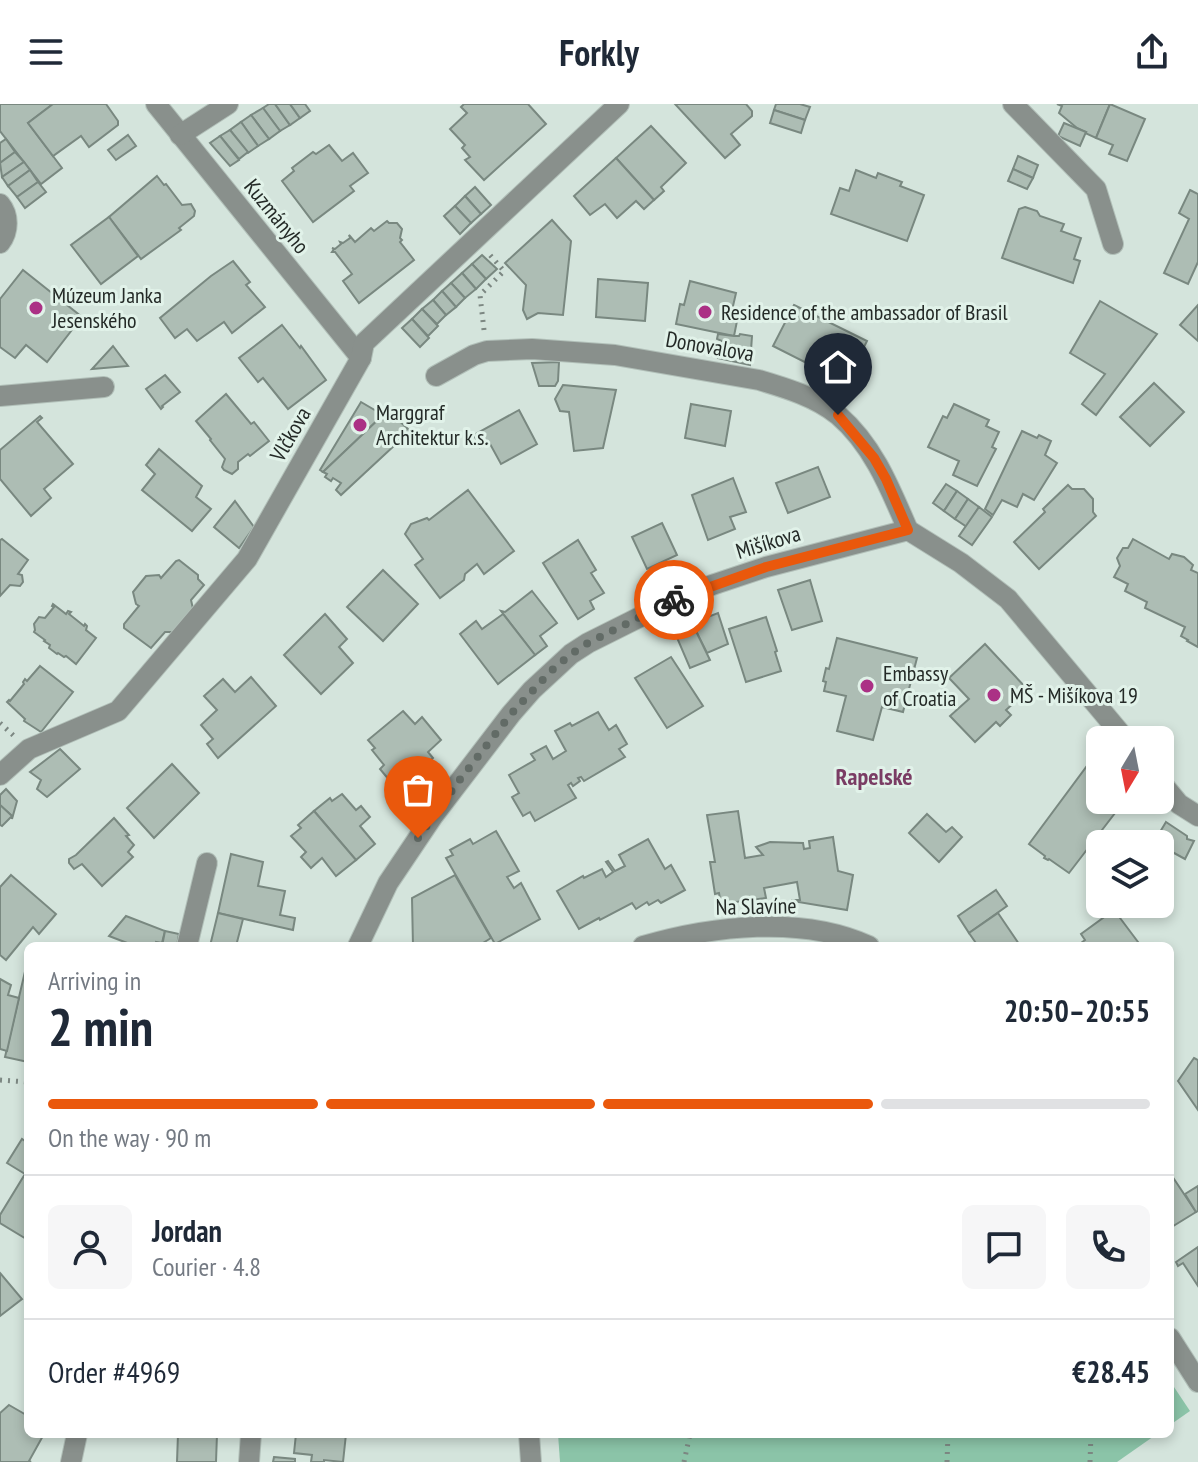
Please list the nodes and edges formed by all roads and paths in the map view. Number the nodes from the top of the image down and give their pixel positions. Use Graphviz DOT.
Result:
graph roads {
  1 [pos="156,104"];
  2 [pos="228,104"];
  3 [pos="619,104"];
  4 [pos="1013,104"];
  5 [pos="180,135"];
  6 [pos="0,204"];
  7 [pos="0,243"];
  8 [pos="1113,244"];
  9 [pos="504,271"];
  10 [pos="487,351"];
  11 [pos="361,358"];
  12 [pos="436,376"];
  13 [pos="104,387"];
  14 [pos="0,396"];
  15 [pos="908,530"];
  16 [pos="1114,726"];
  17 [pos="0,775"];
  18 [pos="1174,798"];
  19 [pos="1198,816"];
  20 [pos="207,863"];
  21 [pos="188,942"];
  22 [pos="360,942"];
  23 [pos="658,942"];
  24 [pos="857,942"];
  25 [pos="0,1080"];
  26 [pos="24,1082"];
  27 [pos="1174,1344"];
  28 [pos="1198,1382"];
  29 [pos="76,1438"];
  30 [pos="251,1438"];
  31 [pos="529,1438"];
  32 [pos="689,1438"];
  33 [pos="948,1438"];
  34 [pos="1091,1438"];
  35 [pos="71,1462"];
  36 [pos="249,1462"];
  37 [pos="531,1462"];
  38 [pos="684,1462"];
  39 [pos="947,1462"];
  40 [pos="1090,1462"];
  1 -- 5 [label="street, Kuzmányho"];
  2 -- 5 [label="street"];
  3 -- 11 [label="street, Vlčkova"];
  4 -- 8 [label="street"];
  5 -- 11 [label="street, Kuzmányho"];
  6 -- 7 [label="street"];
  9 -- 10 [label="path"];
  10 -- 12 [label="street, Donovalova"];
  10 -- 15 [label="street, Donovalova"];
  11 -- 17 [label="street, Vlčkova"];
  13 -- 14 [label="street"];
  15 -- 16 [label="street"];
  15 -- 22 [label="street, Mišíkova"];
  18 -- 19 [label="street"];
  20 -- 21 [label="street"];
  23 -- 24 [label="street, Na Slavíne"];
  25 -- 26 [label="path"];
  27 -- 28 [label="street"];
  29 -- 35 [label="street"];
  30 -- 36 [label="street"];
  31 -- 37 [label="street"];
  32 -- 38 [label="path"];
  33 -- 39 [label="path"];
  34 -- 40 [label="path"];
}
